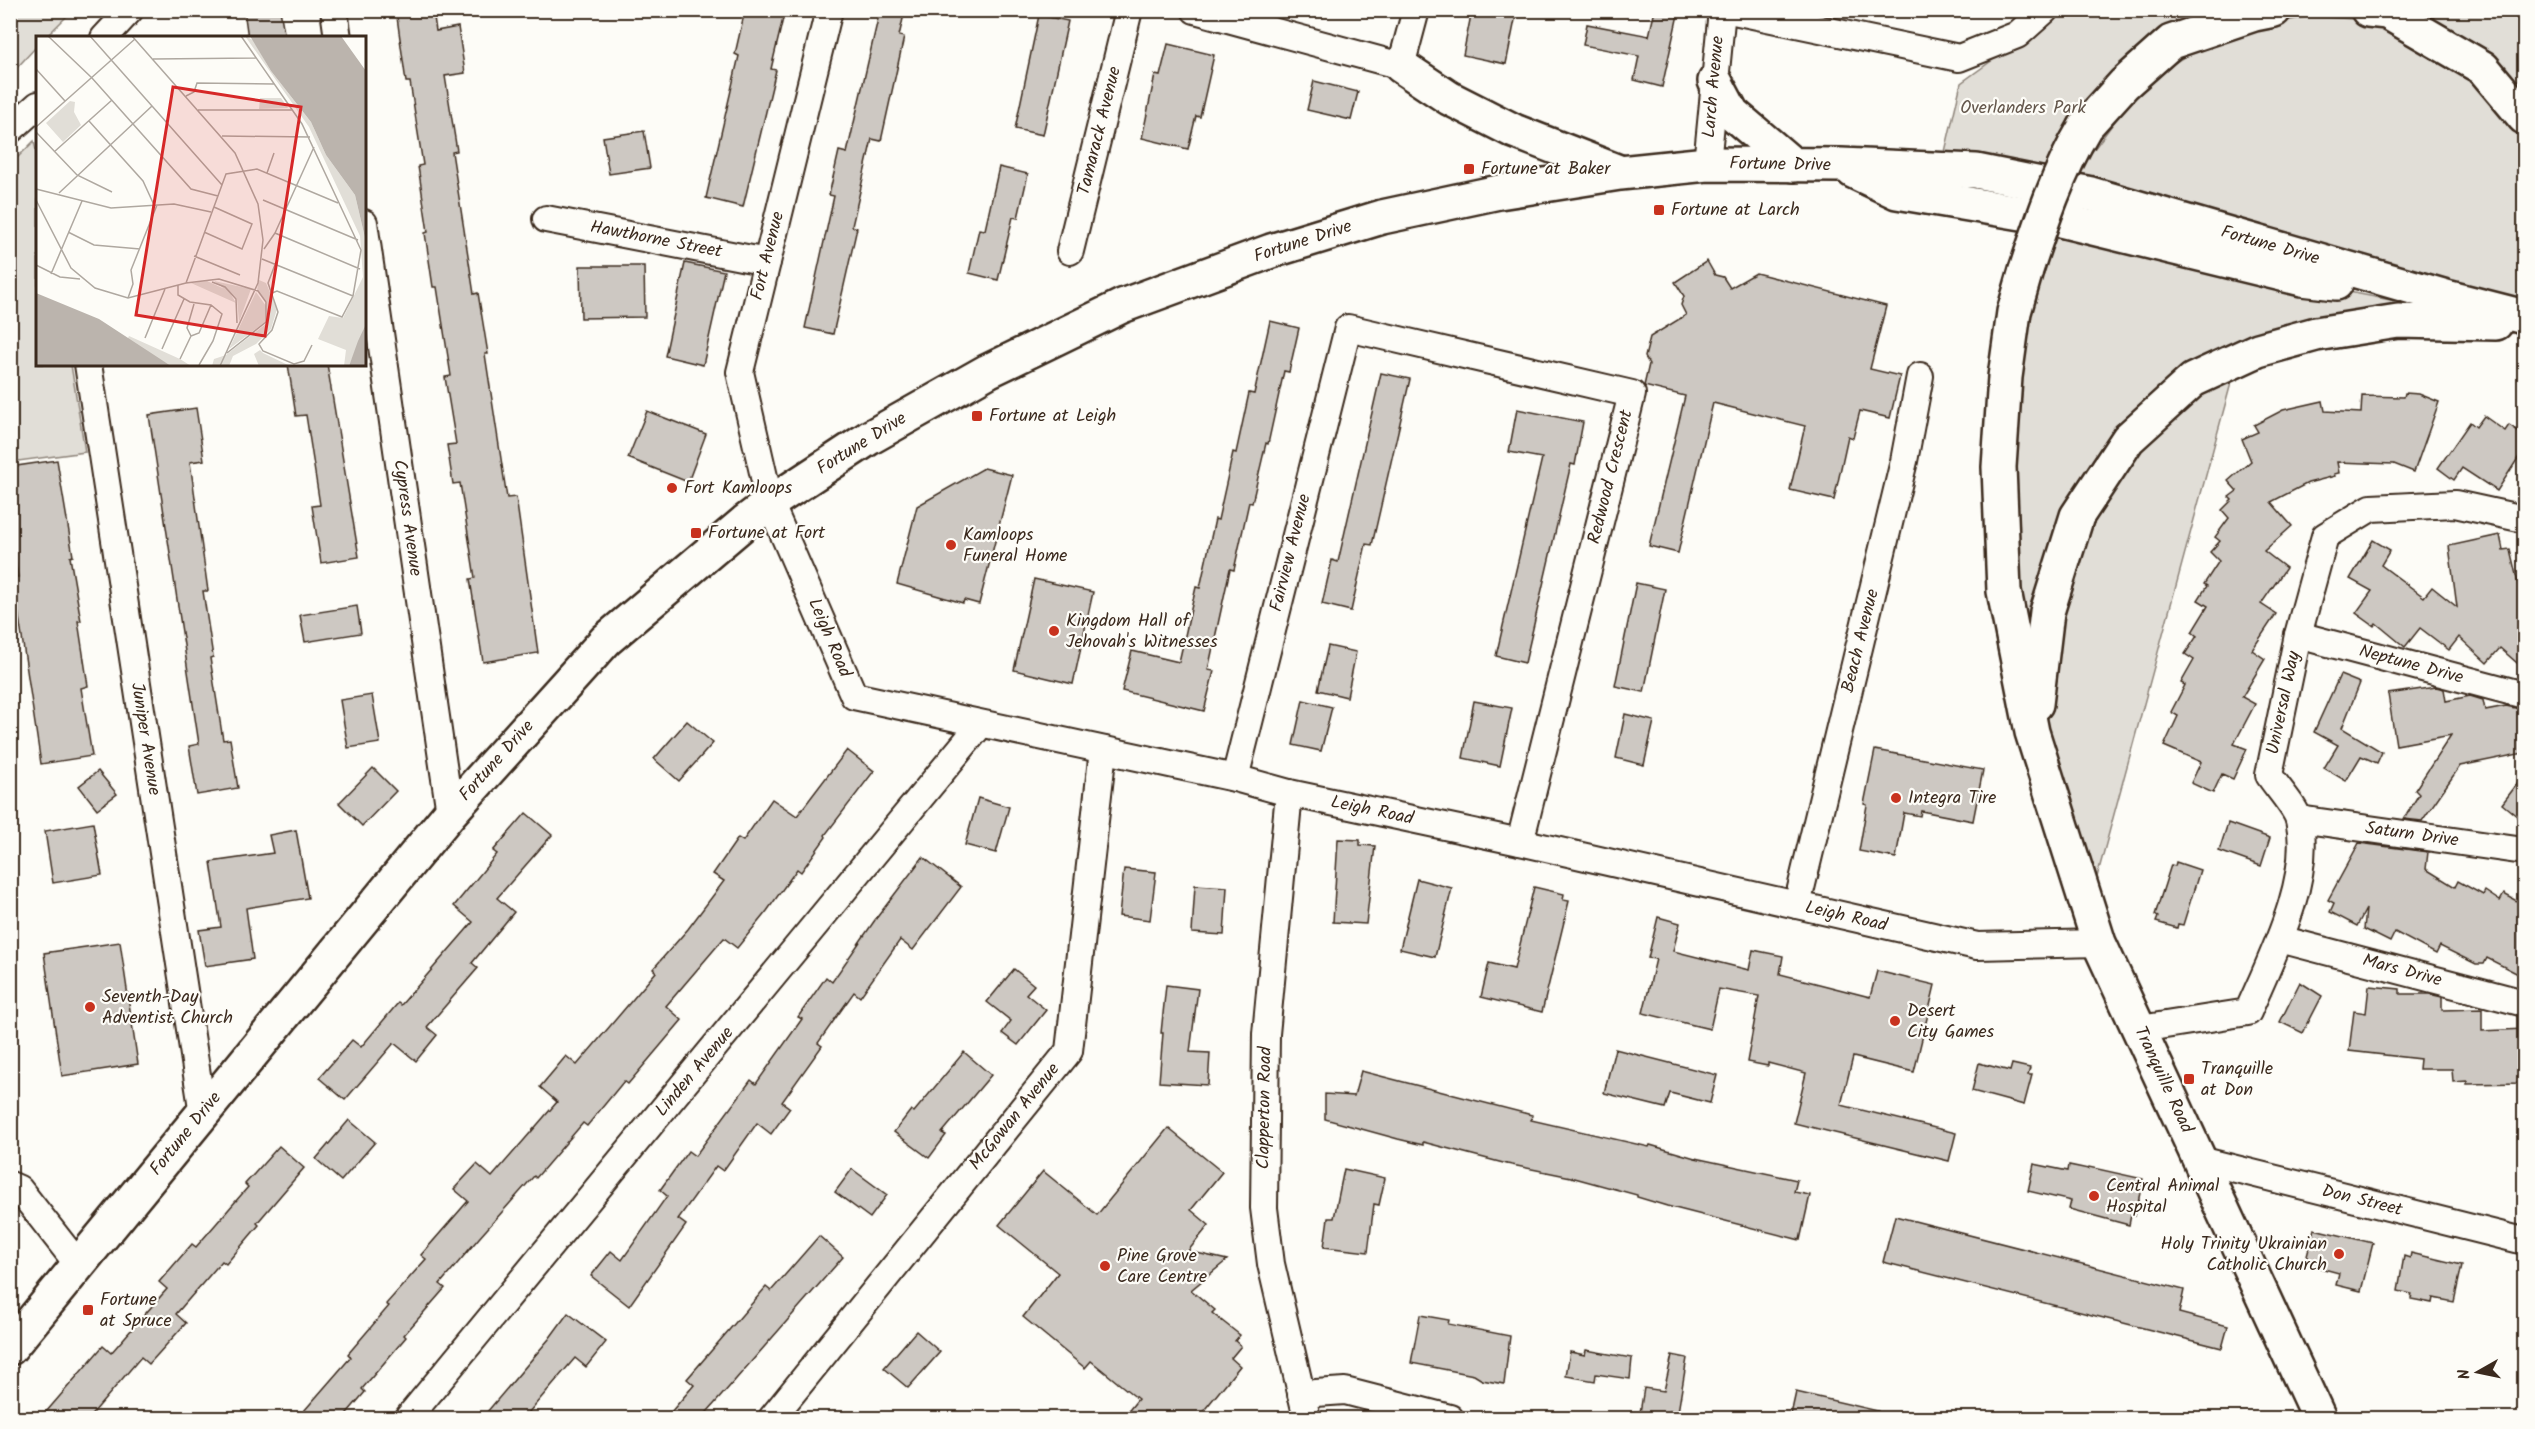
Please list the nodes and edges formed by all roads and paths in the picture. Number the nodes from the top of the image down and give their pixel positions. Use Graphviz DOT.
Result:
graph roads {
  1 [pos="130,10"];
  2 [pos="334,10"];
  3 [pos="829,10"];
  4 [pos="1129,10"];
  5 [pos="1195,10"];
  6 [pos="1416,10"];
  7 [pos="1722,10"];
  8 [pos="1729,10"];
  9 [pos="2045,10"];
  10 [pos="2274,10"];
  11 [pos="2368,10"];
  12 [pos="106,36"];
  13 [pos="338,36"];
  14 [pos="1401,66"];
  15 [pos="1715,81"];
  16 [pos="36,107"];
  17 [pos="2524,117"];
  18 [pos="10,130"];
  19 [pos="1707,164"];
  20 [pos="1793,165"];
  21 [pos="1620,173"];
  22 [pos="546,219"];
  23 [pos="366,237"];
  24 [pos="1070,251"];
  25 [pos="767,262"];
  26 [pos="2524,317"];
  27 [pos="2524,324"];
  28 [pos="1348,328"];
  29 [pos="88,366"];
  30 [pos="1920,376"];
  31 [pos="770,502"];
  32 [pos="2524,519"];
  33 [pos="2298,635"];
  34 [pos="2524,695"];
  35 [pos="981,724"];
  36 [pos="2032,732"];
  37 [pos="1103,750"];
  38 [pos="1235,778"];
  39 [pos="1288,793"];
  40 [pos="450,813"];
  41 [pos="2299,819"];
  42 [pos="1520,842"];
  43 [pos="2524,851"];
  44 [pos="1797,905"];
  45 [pos="2280,939"];
  46 [pos="2099,943"];
  47 [pos="2524,1003"];
  48 [pos="2140,1029"];
  49 [pos="203,1114"];
  50 [pos="2200,1160"];
  51 [pos="10,1185"];
  52 [pos="2524,1241"];
  53 [pos="75,1270"];
  54 [pos="10,1348"];
  55 [pos="1301,1394"];
  56 [pos="408,1419"];
  57 [pos="772,1419"];
  58 [pos="1307,1419"];
  59 [pos="1450,1419"];
  60 [pos="2319,1419"];
  1 -- 12 [label="street"];
  2 -- 13 [label="street"];
  3 -- 25 [label="street, Fort Avenue"];
  4 -- 24 [label="street, Tamarack Avenue"];
  5 -- 14 [label="street"];
  6 -- 14 [label="street"];
  7 -- 15 [label="street, Larch Avenue"];
  8 -- 9 [label="street"];
  10 -- 36 [label="main road, Tranquille Road, bridge"];
  11 -- 17 [label="main road"];
  14 -- 21 [label="main road"];
  15 -- 19 [label="street, Larch Avenue"];
  15 -- 20 [label="main road"];
  16 -- 18 [label="street"];
  19 -- 20 [label="main road, Fortune Drive"];
  19 -- 21 [label="main road, Fortune Drive"];
  20 -- 26 [label="main road, Fortune Drive"];
  21 -- 31 [label="main road, Fortune Drive"];
  22 -- 25 [label="street, Hawthorne Street"];
  23 -- 40 [label="street, Cypress Avenue"];
  25 -- 31 [label="street, Fort Avenue"];
  27 -- 36 [label="main road"];
  28 -- 38 [label="street, Fairview Avenue"];
  28 -- 42 [label="street, Redwood Crescent"];
  29 -- 49 [label="street, Juniper Avenue"];
  30 -- 44 [label="street, Beach Avenue"];
  31 -- 35 [label="street, Leigh Road"];
  31 -- 40 [label="main road, Fortune Drive"];
  32 -- 33 [label="street, Universal Way"];
  33 -- 34 [label="street, Neptune Drive"];
  33 -- 41 [label="street, Universal Way"];
  35 -- 37 [label="street, Leigh Road"];
  35 -- 56 [label="street, Linden Avenue"];
  36 -- 46 [label="main road, Tranquille Road"];
  37 -- 38 [label="street, Leigh Road"];
  37 -- 57 [label="street, McGowan Avenue"];
  38 -- 39 [label="street, Leigh Road"];
  39 -- 42 [label="street, Leigh Road"];
  39 -- 55 [label="street, Clapperton Road"];
  40 -- 49 [label="main road, Fortune Drive"];
  41 -- 43 [label="street, Saturn Drive"];
  41 -- 45 [label="street"];
  42 -- 44 [label="street, Leigh Road"];
  44 -- 46 [label="street, Leigh Road"];
  45 -- 47 [label="street, Mars Drive"];
  45 -- 48 [label="street"];
  46 -- 48 [label="main road, Tranquille Road"];
  48 -- 50 [label="main road, Tranquille Road"];
  49 -- 53 [label="main road, Fortune Drive"];
  50 -- 52 [label="street, Don Street"];
  50 -- 60 [label="main road, Tranquille Road"];
  51 -- 53 [label="street"];
  53 -- 54 [label="main road, Fortune Drive"];
  55 -- 58 [label="street, Clapperton Road"];
  55 -- 59 [label="street"];
}
